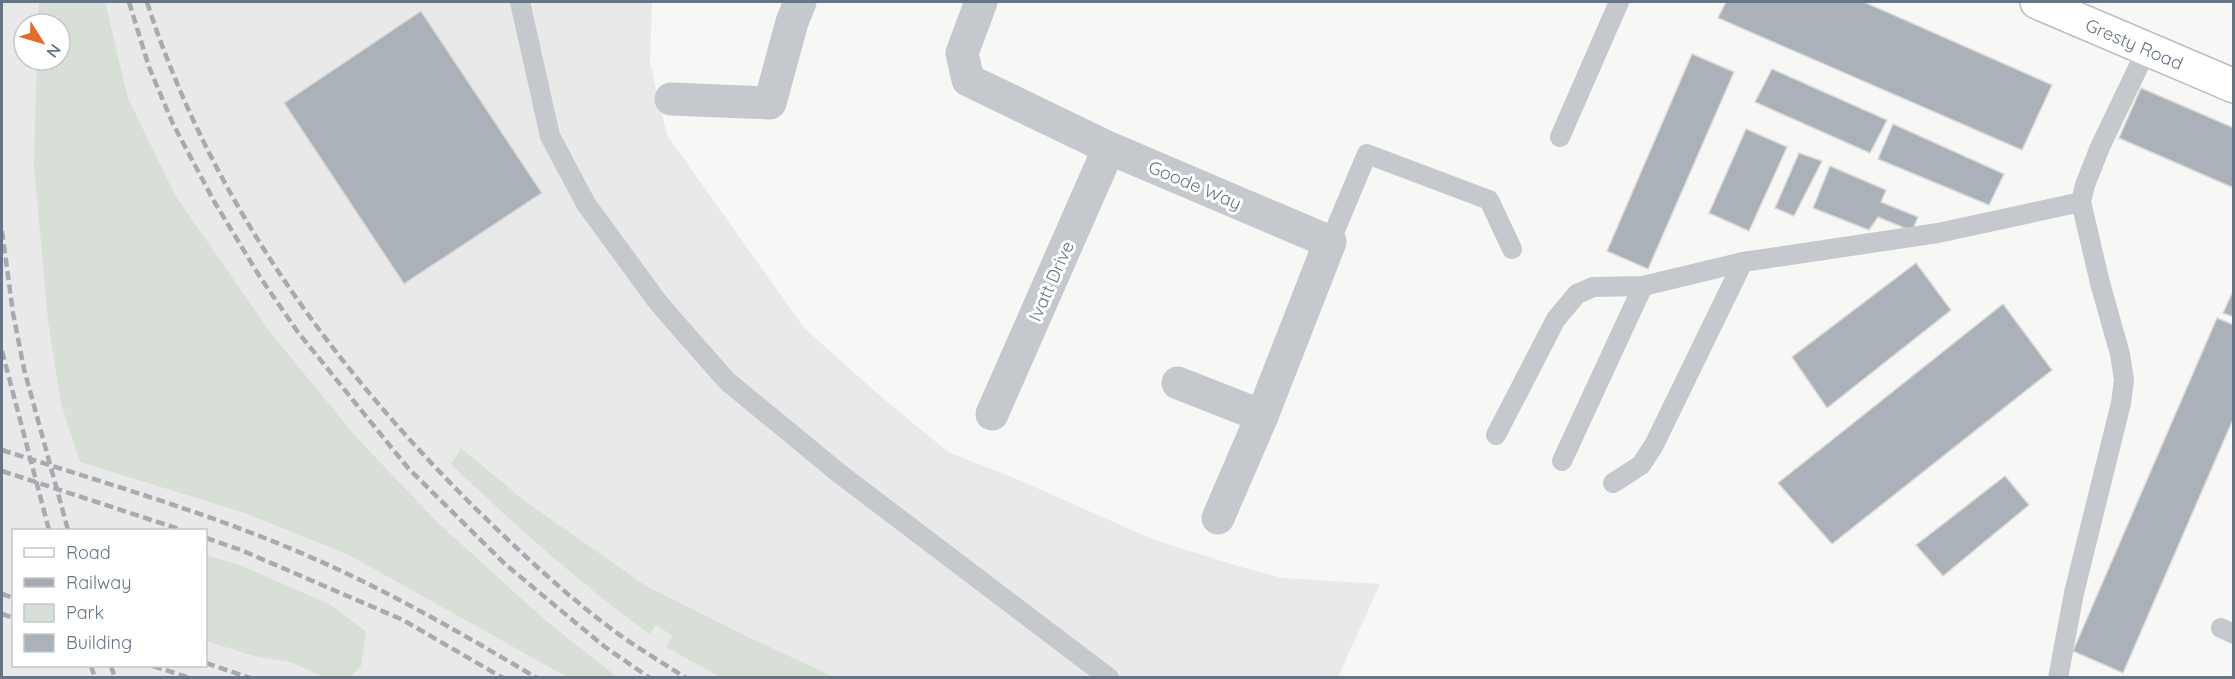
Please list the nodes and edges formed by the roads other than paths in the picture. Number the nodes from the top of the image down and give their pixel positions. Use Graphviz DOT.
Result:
graph roads {
  1 [pos="520,2"];
  2 [pos="800,2"];
  3 [pos="981,2"];
  4 [pos="1619,2"];
  5 [pos="2039,2"];
  6 [pos="2147,49"];
  7 [pos="2234,86"];
  8 [pos="671,99"];
  9 [pos="1560,136"];
  10 [pos="1109,148"];
  11 [pos="2081,202"];
  12 [pos="1330,242"];
  13 [pos="1512,249"];
  14 [pos="1743,262"];
  15 [pos="1643,286"];
  16 [pos="1178,383"];
  17 [pos="992,414"];
  18 [pos="1262,416"];
  19 [pos="1496,435"];
  20 [pos="1562,461"];
  21 [pos="1613,483"];
  22 [pos="1218,518"];
  23 [pos="1109,678"];
  24 [pos="2058,678"];
  1 -- 23 [label="lane"];
  2 -- 8 [label="street"];
  3 -- 10 [label="street, Goode Way"];
  4 -- 9 [label="lane"];
  5 -- 6 [label="main road, Gresty Road"];
  6 -- 7 [label="main road, Gresty Road"];
  6 -- 11 [label="lane"];
  10 -- 12 [label="street, Goode Way"];
  10 -- 17 [label="street, Ivatt Drive"];
  11 -- 14 [label="lane"];
  11 -- 24 [label="lane"];
  12 -- 13 [label="lane"];
  12 -- 18 [label="street"];
  14 -- 15 [label="lane"];
  14 -- 21 [label="lane"];
  15 -- 19 [label="lane"];
  15 -- 20 [label="lane"];
  16 -- 18 [label="street"];
  18 -- 22 [label="street"];
}
